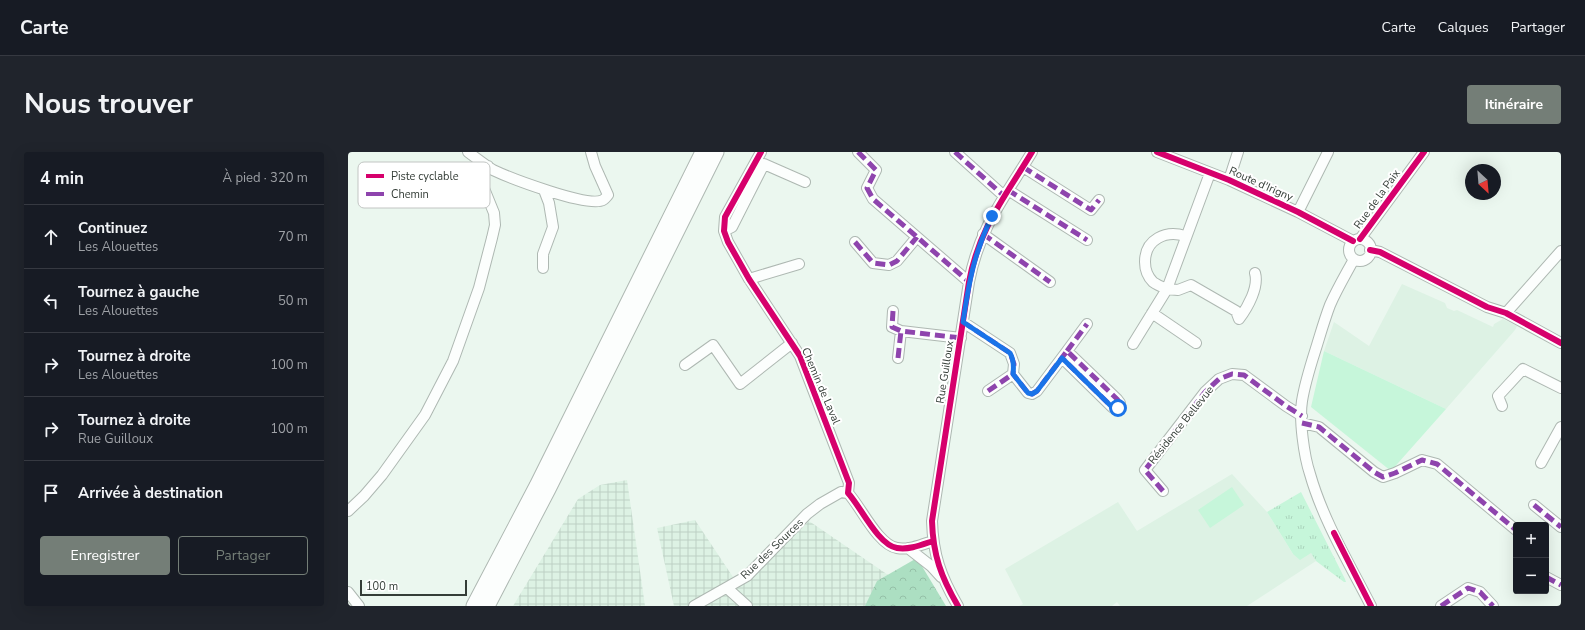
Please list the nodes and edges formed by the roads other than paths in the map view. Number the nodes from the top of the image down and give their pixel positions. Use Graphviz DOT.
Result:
graph roads {
  1 [pos="468,152"];
  2 [pos="591,152"];
  3 [pos="703,152"];
  4 [pos="716,152"];
  5 [pos="761,152"];
  6 [pos="858,152"];
  7 [pos="955,152"];
  8 [pos="1032,152"];
  9 [pos="1157,152"];
  10 [pos="1238,152"];
  11 [pos="1328,152"];
  12 [pos="1424,152"];
  13 [pos="482,162"];
  14 [pos="1023,167"];
  15 [pos="490,168"];
  16 [pos="1210,173"];
  17 [pos="1229,180"];
  18 [pos="805,182"];
  19 [pos="544,190"];
  20 [pos="1006,193"];
  21 [pos="1099,200"];
  22 [pos="490,203"];
  23 [pos="1298,212"];
  24 [pos="724,231"];
  25 [pos="983,234"];
  26 [pos="1185,236"];
  27 [pos="917,237"];
  28 [pos="1087,240"];
  29 [pos="1357,240"];
  30 [pos="856,242"];
  31 [pos="1370,250"];
  32 [pos="1561,251"];
  33 [pos="1354,259"];
  34 [pos="799,264"];
  35 [pos="543,268"];
  36 [pos="1255,273"];
  37 [pos="749,279"];
  38 [pos="969,282"];
  39 [pos="1050,282"];
  40 [pos="1167,289"];
  41 [pos="892,311"];
  42 [pos="1152,313"];
  43 [pos="1506,313"];
  44 [pos="963,322"];
  45 [pos="1087,324"];
  46 [pos="900,331"];
  47 [pos="961,338"];
  48 [pos="792,343"];
  49 [pos="1196,343"];
  50 [pos="1561,343"];
  51 [pos="1133,344"];
  52 [pos="1064,354"];
  53 [pos="898,358"];
  54 [pos="685,364"];
  55 [pos="1013,374"];
  56 [pos="1561,388"];
  57 [pos="988,391"];
  58 [pos="1502,406"];
  59 [pos="1302,419"];
  60 [pos="1561,427"];
  61 [pos="1541,463"];
  62 [pos="1163,491"];
  63 [pos="848,493"];
  64 [pos="1534,505"];
  65 [pos="348,510"];
  66 [pos="1561,527"];
  67 [pos="1513,528"];
  68 [pos="933,542"];
  69 [pos="908,548"];
  70 [pos="1549,579"];
  71 [pos="944,581"];
  72 [pos="1561,585"];
  73 [pos="727,588"];
  74 [pos="348,592"];
  75 [pos="359,606"];
  76 [pos="474,606"];
  77 [pos="487,606"];
  78 [pos="694,606"];
  79 [pos="747,606"];
  80 [pos="958,606"];
  81 [pos="1372,606"];
  82 [pos="1441,606"];
  83 [pos="1493,606"];
  1 -- 13 [label="street"];
  2 -- 19 [label="street"];
  3 -- 76 [label="highway"];
  4 -- 77 [label="highway"];
  5 -- 24 [label="street"];
  6 -- 27 [label="street"];
  7 -- 20 [label="street"];
  8 -- 14 [label="street, Rue Guilloux"];
  9 -- 16 [label="street, Route d'Irigny"];
  10 -- 17 [label="street"];
  11 -- 23 [label="street"];
  12 -- 29 [label="street, Rue de la Paix"];
  14 -- 20 [label="street, Rue Guilloux"];
  14 -- 21 [label="street"];
  15 -- 19 [label="street"];
  16 -- 17 [label="street, Route d'Irigny"];
  16 -- 26 [label="street"];
  17 -- 23 [label="street, Route d'Irigny"];
  18 -- 24 [label="street"];
  19 -- 35 [label="street"];
  20 -- 25 [label="street, Rue Guilloux"];
  20 -- 28 [label="street"];
  22 -- 65 [label="street"];
  23 -- 29 [label="street, Route d'Irigny"];
  24 -- 37 [label="street, Chemin de Laval"];
  25 -- 38 [label="street, Rue Guilloux"];
  25 -- 39 [label="street"];
  26 -- 40 [label="street"];
  26 -- 40 [label="street"];
  27 -- 30 [label="street"];
  27 -- 38 [label="street"];
  29 -- 31 [label="street"];
  29 -- 33 [label="street"];
  31 -- 33 [label="street"];
  31 -- 43 [label="street"];
  32 -- 43 [label="street"];
  33 -- 59 [label="street"];
  34 -- 37 [label="street"];
  36 -- 40 [label="street"];
  37 -- 48 [label="street, Chemin de Laval"];
  38 -- 44 [label="street, Rue Guilloux"];
  40 -- 42 [label="street"];
  41 -- 46 [label="street"];
  42 -- 49 [label="street"];
  42 -- 51 [label="street"];
  43 -- 50 [label="street"];
  44 -- 47 [label="street, Rue Guilloux"];
  44 -- 55 [label="street"];
  45 -- 52 [label="street"];
  46 -- 47 [label="street"];
  46 -- 53 [label="street"];
  47 -- 68 [label="street, Rue Guilloux"];
  48 -- 54 [label="street"];
  48 -- 63 [label="street, Chemin de Laval"];
  52 -- 52 [label="street"];
  52 -- 55 [label="street"];
  55 -- 57 [label="street"];
  56 -- 58 [label="street"];
  59 -- 62 [label="street, Résidence Bellevue"];
  59 -- 67 [label="street, Résidence Bellevue"];
  59 -- 81 [label="street"];
  60 -- 61 [label="street"];
  63 -- 69 [label="street"];
  63 -- 73 [label="street, Rue des Sources"];
  64 -- 66 [label="street"];
  68 -- 69 [label="street"];
  68 -- 71 [label="street, Rue Guilloux"];
  69 -- 71 [label="street"];
  70 -- 72 [label="street"];
  71 -- 80 [label="street, Rue Guilloux"];
  73 -- 78 [label="street, Rue des Sources"];
  73 -- 79 [label="street"];
  74 -- 75 [label="street"];
  82 -- 83 [label="street"];
}
